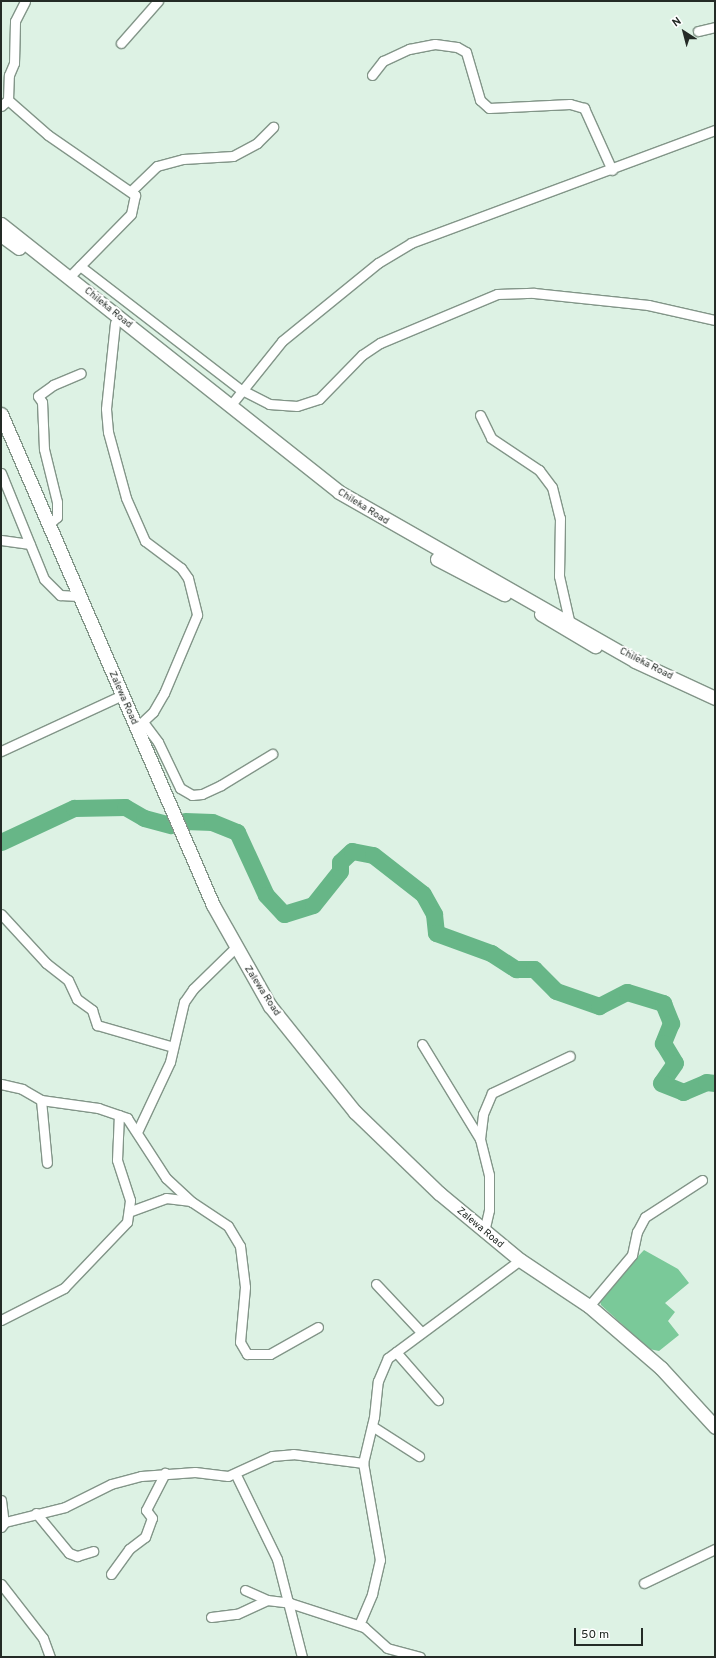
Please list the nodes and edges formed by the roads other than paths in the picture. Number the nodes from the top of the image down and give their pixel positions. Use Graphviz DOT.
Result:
graph roads {
  1 [pos="25,1"];
  2 [pos="158,1"];
  3 [pos="715,27"];
  4 [pos="698,31"];
  5 [pos="121,43"];
  6 [pos="372,75"];
  7 [pos="4,105"];
  8 [pos="273,127"];
  9 [pos="715,130"];
  10 [pos="612,170"];
  11 [pos="131,191"];
  12 [pos="1,224"];
  13 [pos="1,235"];
  14 [pos="80,266"];
  15 [pos="70,276"];
  16 [pos="715,320"];
  17 [pos="115,323"];
  18 [pos="81,373"];
  19 [pos="240,389"];
  20 [pos="230,406"];
  21 [pos="1,414"];
  22 [pos="480,415"];
  23 [pos="1,473"];
  24 [pos="48,525"];
  25 [pos="1,540"];
  26 [pos="30,544"];
  27 [pos="78,596"];
  28 [pos="569,620"];
  29 [pos="122,695"];
  30 [pos="715,698"];
  31 [pos="715,706"];
  32 [pos="140,725"];
  33 [pos="1,751"];
  34 [pos="272,754"];
  35 [pos="1,914"];
  36 [pos="235,948"];
  37 [pos="422,1044"];
  38 [pos="173,1047"];
  39 [pos="570,1056"];
  40 [pos="1,1084"];
  41 [pos="42,1100"];
  42 [pos="119,1115"];
  43 [pos="138,1130"];
  44 [pos="480,1139"];
  45 [pos="48,1163"];
  46 [pos="702,1180"];
  47 [pos="192,1202"];
  48 [pos="131,1211"];
  49 [pos="484,1232"];
  50 [pos="520,1260"];
  51 [pos="376,1284"];
  52 [pos="589,1306"];
  53 [pos="1,1320"];
  54 [pos="318,1327"];
  55 [pos="421,1332"];
  56 [pos="396,1352"];
  57 [pos="438,1400"];
  58 [pos="711,1415"];
  59 [pos="372,1426"];
  60 [pos="715,1427"];
  61 [pos="419,1456"];
  62 [pos="363,1464"];
  63 [pos="164,1473"];
  64 [pos="236,1475"];
  65 [pos="1,1500"];
  66 [pos="36,1513"];
  67 [pos="2,1524"];
  68 [pos="715,1549"];
  69 [pos="93,1551"];
  70 [pos="112,1574"];
  71 [pos="644,1583"];
  72 [pos="1,1584"];
  73 [pos="245,1590"];
  74 [pos="267,1600"];
  75 [pos="290,1603"];
  76 [pos="212,1618"];
  77 [pos="359,1625"];
  78 [pos="50,1657"];
  79 [pos="302,1657"];
  80 [pos="420,1657"];
  1 -- 7 [label="street"];
  2 -- 5 [label="street"];
  3 -- 4 [label="street"];
  6 -- 10 [label="street"];
  7 -- 11 [label="street"];
  8 -- 11 [label="street"];
  9 -- 10 [label="street"];
  10 -- 19 [label="street"];
  11 -- 14 [label="street"];
  12 -- 15 [label="highway, Chileka Road"];
  13 -- 17 [label="highway"];
  14 -- 15 [label="street"];
  14 -- 19 [label="street"];
  15 -- 20 [label="highway, Chileka Road"];
  16 -- 19 [label="street"];
  17 -- 31 [label="highway"];
  17 -- 32 [label="street"];
  18 -- 24 [label="street"];
  19 -- 20 [label="street"];
  20 -- 28 [label="highway, Chileka Road"];
  21 -- 24 [label="highway, Zalewa Road"];
  22 -- 28 [label="street"];
  23 -- 26 [label="street"];
  24 -- 27 [label="highway, Zalewa Road"];
  25 -- 26 [label="street"];
  26 -- 27 [label="street"];
  27 -- 29 [label="highway, Zalewa Road"];
  28 -- 30 [label="highway, Chileka Road"];
  29 -- 32 [label="highway, Zalewa Road"];
  29 -- 33 [label="street"];
  32 -- 34 [label="street"];
  32 -- 36 [label="highway, Zalewa Road"];
  35 -- 38 [label="street"];
  36 -- 38 [label="street"];
  36 -- 49 [label="highway, Zalewa Road"];
  37 -- 44 [label="street"];
  38 -- 43 [label="street"];
  39 -- 44 [label="street"];
  40 -- 41 [label="street"];
  41 -- 42 [label="street"];
  41 -- 45 [label="street"];
  42 -- 43 [label="street"];
  42 -- 48 [label="street"];
  43 -- 47 [label="street"];
  44 -- 49 [label="street"];
  46 -- 52 [label="street"];
  47 -- 48 [label="street"];
  47 -- 54 [label="street"];
  48 -- 53 [label="street"];
  49 -- 50 [label="highway, Zalewa Road"];
  50 -- 52 [label="highway, Zalewa Road"];
  50 -- 55 [label="street"];
  51 -- 55 [label="street"];
  52 -- 58 [label="highway, Zalewa Road"];
  55 -- 56 [label="street"];
  56 -- 57 [label="street"];
  56 -- 59 [label="street"];
  58 -- 60 [label="highway, Zalewa Road"];
  59 -- 61 [label="street"];
  59 -- 62 [label="street"];
  62 -- 64 [label="street"];
  62 -- 77 [label="street"];
  63 -- 64 [label="street"];
  63 -- 66 [label="street"];
  63 -- 70 [label="street"];
  64 -- 75 [label="street"];
  65 -- 67 [label="street"];
  66 -- 67 [label="street"];
  66 -- 69 [label="street"];
  68 -- 71 [label="street"];
  72 -- 78 [label="street"];
  73 -- 74 [label="street"];
  74 -- 75 [label="street"];
  74 -- 76 [label="street"];
  75 -- 77 [label="street"];
  75 -- 79 [label="street"];
  77 -- 80 [label="street"];
}
